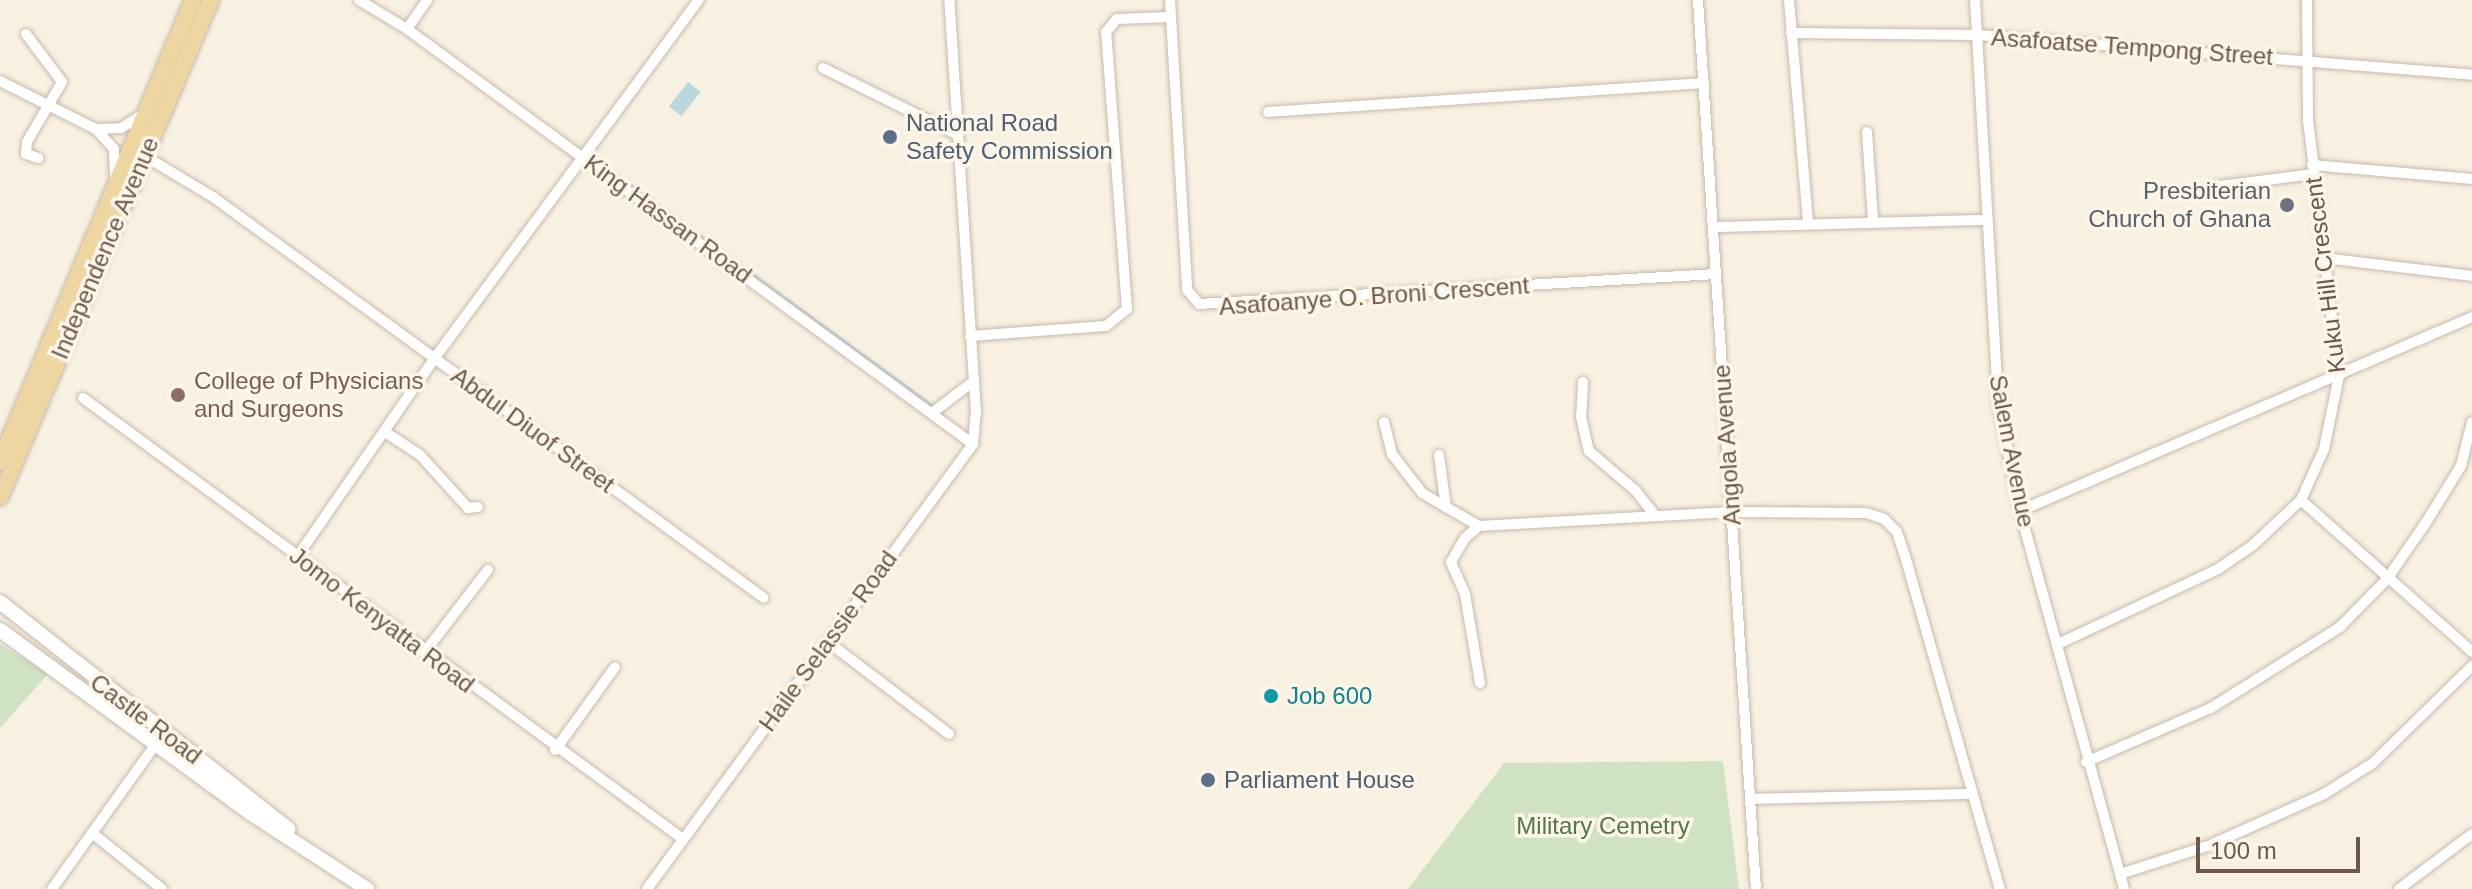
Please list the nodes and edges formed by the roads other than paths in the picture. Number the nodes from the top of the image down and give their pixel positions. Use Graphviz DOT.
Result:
graph roads {
  1 [pos="193,0"];
  2 [pos="211,0"];
  3 [pos="359,0"];
  4 [pos="427,0"];
  5 [pos="699,0"];
  6 [pos="949,0"];
  7 [pos="1170,0"];
  8 [pos="1698,0"];
  9 [pos="1789,0"];
  10 [pos="1975,0"];
  11 [pos="2307,0"];
  12 [pos="1171,17"];
  13 [pos="407,29"];
  14 [pos="1791,33"];
  15 [pos="26,34"];
  16 [pos="1978,35"];
  17 [pos="2304,60"];
  18 [pos="823,68"];
  19 [pos="2472,75"];
  20 [pos="0,81"];
  21 [pos="1704,83"];
  22 [pos="47,104"];
  23 [pos="1268,112"];
  24 [pos="142,115"];
  25 [pos="96,129"];
  26 [pos="1867,132"];
  27 [pos="958,135"];
  28 [pos="143,155"];
  29 [pos="38,158"];
  30 [pos="586,158"];
  31 [pos="2313,170"];
  32 [pos="114,178"];
  33 [pos="2472,179"];
  34 [pos="2212,187"];
  35 [pos="1984,220"];
  36 [pos="1873,221"];
  37 [pos="1808,222"];
  38 [pos="1714,227"];
  39 [pos="2324,258"];
  40 [pos="1716,274"];
  41 [pos="2472,276"];
  42 [pos="2472,317"];
  43 [pos="970,336"];
  44 [pos="434,359"];
  45 [pos="2339,376"];
  46 [pos="974,381"];
  47 [pos="1583,382"];
  48 [pos="83,398"];
  49 [pos="932,413"];
  50 [pos="1384,422"];
  51 [pos="2472,422"];
  52 [pos="385,432"];
  53 [pos="973,444"];
  54 [pos="1439,455"];
  55 [pos="0,462"];
  56 [pos="0,497"];
  57 [pos="2301,500"];
  58 [pos="478,507"];
  59 [pos="1446,508"];
  60 [pos="2020,511"];
  61 [pos="1731,512"];
  62 [pos="1654,514"];
  63 [pos="1479,526"];
  64 [pos="297,557"];
  65 [pos="488,570"];
  66 [pos="2387,579"];
  67 [pos="764,598"];
  68 [pos="0,602"];
  69 [pos="0,630"];
  70 [pos="828,642"];
  71 [pos="2058,644"];
  72 [pos="2472,652"];
  73 [pos="424,653"];
  74 [pos="2472,666"];
  75 [pos="615,667"];
  76 [pos="1480,683"];
  77 [pos="949,734"];
  78 [pos="155,745"];
  79 [pos="555,750"];
  80 [pos="2086,762"];
  81 [pos="1972,794"];
  82 [pos="1751,799"];
  83 [pos="92,833"];
  84 [pos="2472,834"];
  85 [pos="293,836"];
  86 [pos="683,839"];
  87 [pos="2120,874"];
  88 [pos="52,889"];
  89 [pos="162,889"];
  90 [pos="367,889"];
  91 [pos="647,889"];
  92 [pos="1756,889"];
  93 [pos="2000,889"];
  94 [pos="2124,889"];
  95 [pos="2399,889"];
  1 -- 24 [label="main road, Independence Avenue"];
  2 -- 28 [label="main road, Independence Avenue"];
  3 -- 13 [label="street, King Hassan Road"];
  4 -- 13 [label="street"];
  5 -- 30 [label="street"];
  6 -- 27 [label="street"];
  7 -- 12 [label="street, Asafoanye O. Broni Crescent"];
  8 -- 21 [label="street, Angola Avenue"];
  9 -- 14 [label="street"];
  10 -- 16 [label="street, Salem Avenue"];
  11 -- 17 [label="street, Kuku Hill Crescent"];
  12 -- 40 [label="street, Asafoanye O. Broni Crescent"];
  12 -- 43 [label="street"];
  13 -- 30 [label="street, King Hassan Road"];
  14 -- 16 [label="street, Asafoatse Tempong Street"];
  14 -- 37 [label="street"];
  15 -- 22 [label="street"];
  16 -- 17 [label="street, Asafoatse Tempong Street"];
  16 -- 35 [label="street, Salem Avenue"];
  17 -- 19 [label="street, Asafoatse Tempong Street"];
  17 -- 31 [label="street, Kuku Hill Crescent"];
  18 -- 27 [label="street"];
  20 -- 22 [label="street"];
  21 -- 23 [label="street"];
  21 -- 38 [label="street, Angola Avenue"];
  22 -- 25 [label="street"];
  22 -- 29 [label="street"];
  24 -- 25 [label="street"];
  24 -- 32 [label="main road, Independence Avenue"];
  25 -- 32 [label="street"];
  26 -- 36 [label="street"];
  27 -- 43 [label="street"];
  28 -- 44 [label="street, Abdul Diuof Street"];
  28 -- 56 [label="main road, Independence Avenue"];
  30 -- 44 [label="street"];
  30 -- 49 [label="street, King Hassan Road"];
  31 -- 33 [label="street"];
  31 -- 34 [label="street"];
  31 -- 39 [label="street, Kuku Hill Crescent"];
  32 -- 55 [label="main road, Independence Avenue"];
  35 -- 36 [label="street"];
  35 -- 60 [label="street, Salem Avenue"];
  36 -- 37 [label="street"];
  37 -- 38 [label="street"];
  38 -- 40 [label="street, Angola Avenue"];
  39 -- 41 [label="street"];
  39 -- 45 [label="street, Kuku Hill Crescent"];
  40 -- 61 [label="street, Angola Avenue"];
  42 -- 45 [label="street"];
  43 -- 46 [label="street"];
  44 -- 52 [label="street"];
  44 -- 67 [label="street, Abdul Diuof Street"];
  45 -- 57 [label="street, Kuku Hill Crescent"];
  45 -- 60 [label="street"];
  46 -- 49 [label="street"];
  46 -- 53 [label="street"];
  47 -- 62 [label="street"];
  48 -- 64 [label="street, Jomo Kenyatta Road"];
  49 -- 53 [label="street, King Hassan Road"];
  50 -- 59 [label="street"];
  51 -- 66 [label="street"];
  52 -- 58 [label="street"];
  52 -- 64 [label="street"];
  53 -- 70 [label="street, Haile Selassie Road"];
  54 -- 59 [label="street"];
  57 -- 66 [label="street"];
  57 -- 71 [label="street, Kuku Hill Crescent"];
  59 -- 63 [label="street"];
  60 -- 71 [label="street, Salem Avenue"];
  61 -- 62 [label="street"];
  61 -- 81 [label="street"];
  61 -- 82 [label="street, Angola Avenue"];
  62 -- 63 [label="street"];
  63 -- 76 [label="street"];
  64 -- 73 [label="street, Jomo Kenyatta Road"];
  65 -- 73 [label="street"];
  66 -- 72 [label="street"];
  66 -- 80 [label="street"];
  68 -- 85 [label="main road, Castle Road"];
  69 -- 78 [label="main road, Castle Road"];
  70 -- 77 [label="street"];
  70 -- 86 [label="street, Haile Selassie Road"];
  71 -- 80 [label="street, Salem Avenue"];
  73 -- 79 [label="street, Jomo Kenyatta Road"];
  74 -- 87 [label="street"];
  75 -- 79 [label="street"];
  78 -- 83 [label="street"];
  78 -- 85 [label="main road, Castle Road"];
  79 -- 86 [label="street, Jomo Kenyatta Road"];
  80 -- 87 [label="street, Salem Avenue"];
  81 -- 82 [label="street"];
  81 -- 93 [label="street"];
  82 -- 92 [label="street, Angola Avenue"];
  83 -- 88 [label="street"];
  83 -- 89 [label="street"];
  84 -- 95 [label="street"];
  85 -- 90 [label="main road, Castle Road"];
  86 -- 91 [label="street, Haile Selassie Road"];
  87 -- 94 [label="street, Salem Avenue"];
}
